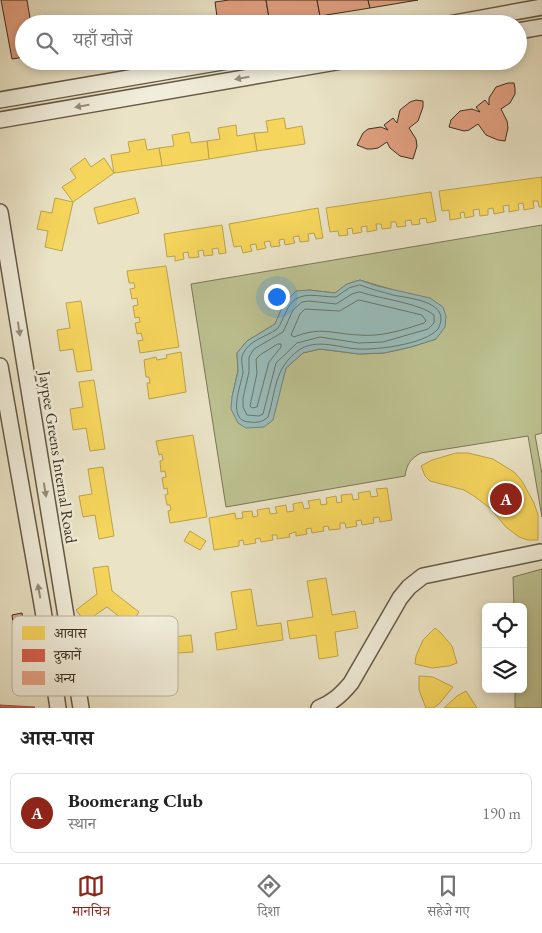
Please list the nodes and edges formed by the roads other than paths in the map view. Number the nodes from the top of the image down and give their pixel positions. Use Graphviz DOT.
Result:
graph roads {
  1 [pos="542,7"];
  2 [pos="498,15"];
  3 [pos="542,27"];
  4 [pos="527,30"];
  5 [pos="175,70"];
  6 [pos="290,70"];
  7 [pos="0,100"];
  8 [pos="0,120"];
  9 [pos="0,212"];
  10 [pos="0,366"];
  11 [pos="540,552"];
  12 [pos="44,616"];
  13 [pos="66,616"];
  14 [pos="319,708"];
  1 -- 2 [label="street"];
  3 -- 4 [label="street"];
  5 -- 7 [label="street"];
  6 -- 8 [label="street, one-way"];
  9 -- 13 [label="street, Jaypee Greens Internal Road, one-way"];
  12 -- 10 [label="street, one-way"];
  11 -- 14 [label="street"];
}
